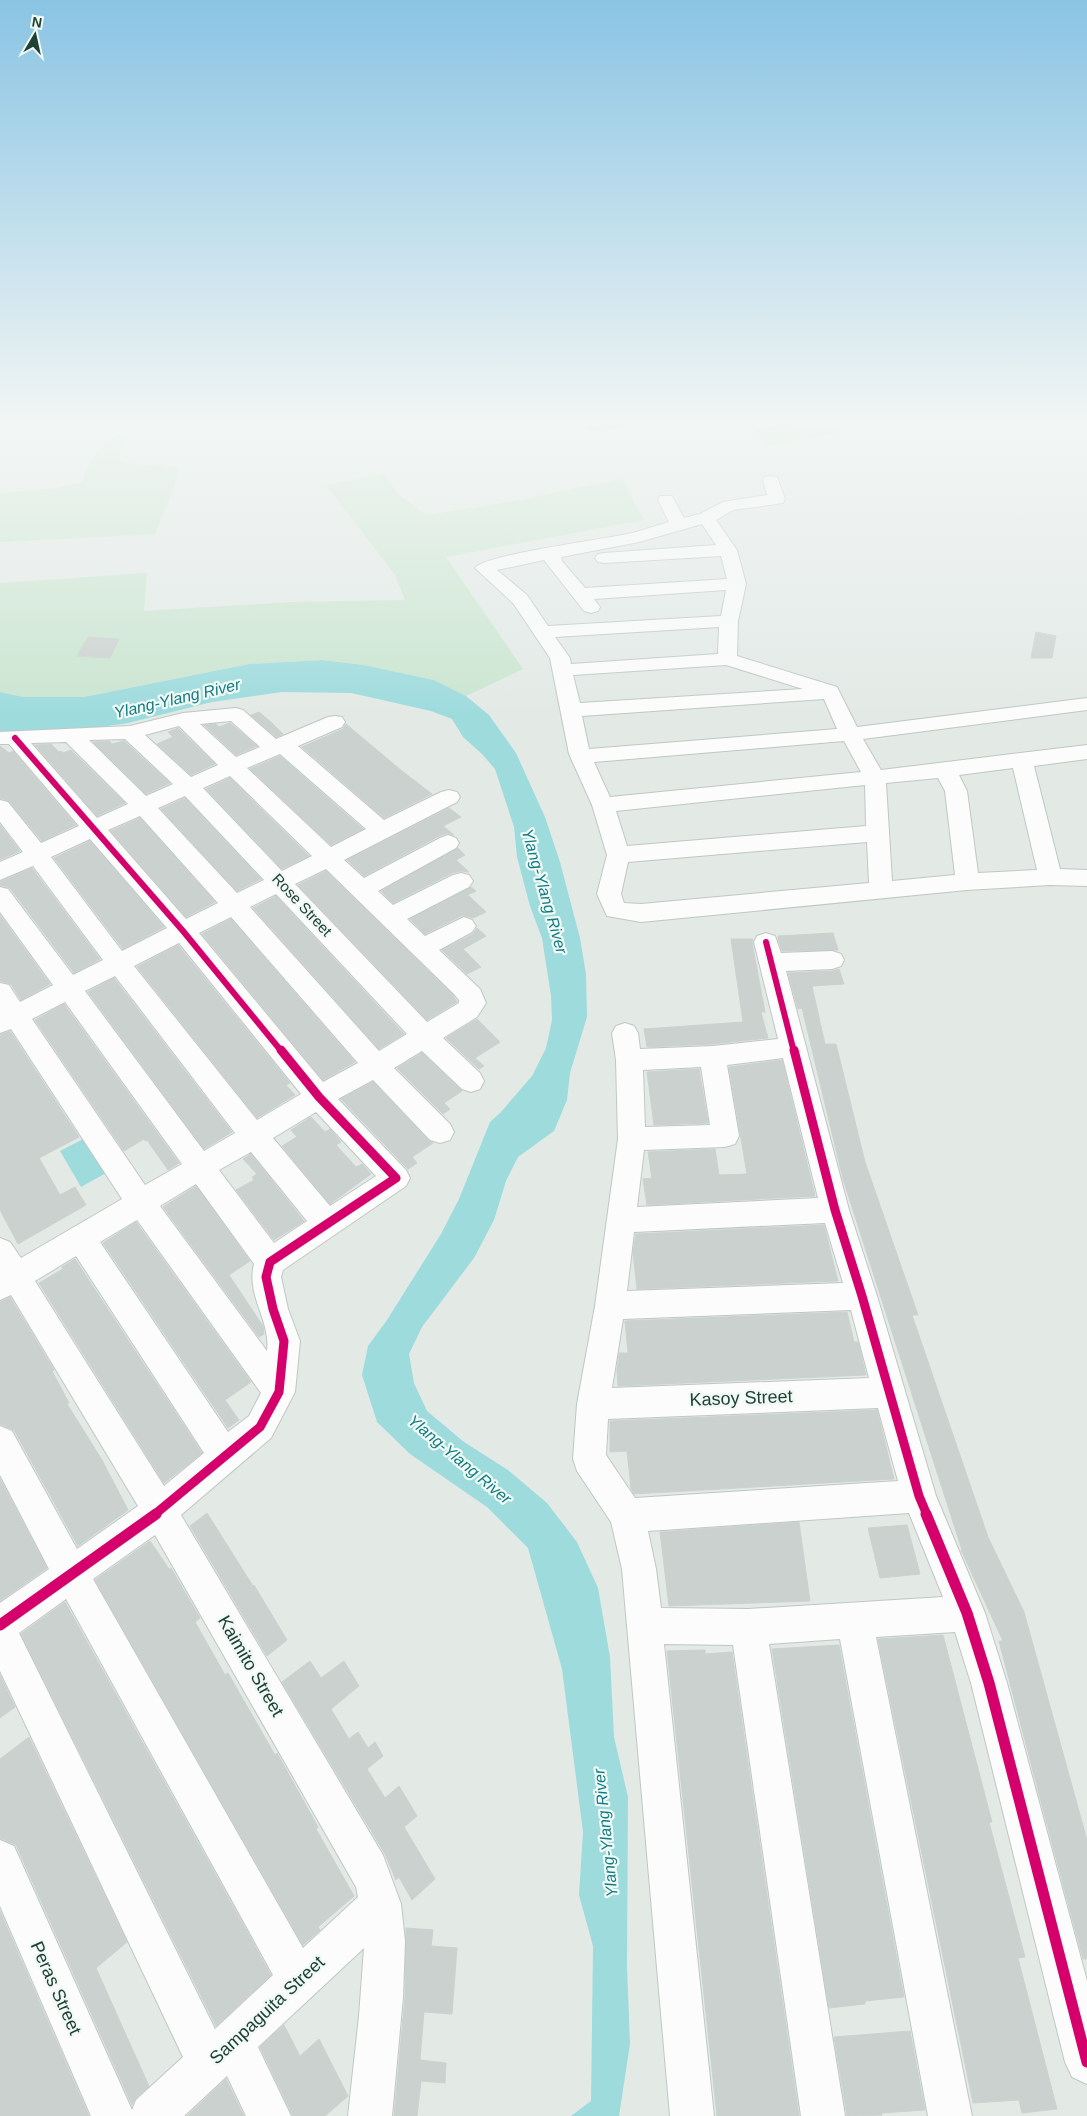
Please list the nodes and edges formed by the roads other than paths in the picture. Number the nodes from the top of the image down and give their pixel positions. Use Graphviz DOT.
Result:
graph roads {
  1 [pos="676,518"];
  2 [pos="706,518"];
  3 [pos="679,524"];
  4 [pos="728,550"];
  5 [pos="552,558"];
  6 [pos="737,584"];
  7 [pos="581,594"];
  8 [pos="729,621"];
  9 [pos="609,629"];
  10 [pos="542,632"];
  11 [pos="727,659"];
  12 [pos="563,670"];
  13 [pos="831,694"];
  14 [pos="1087,704"];
  15 [pos="571,710"];
  16 [pos="183,719"];
  17 [pos="335,722"];
  18 [pos="130,732"];
  19 [pos="70,734"];
  20 [pos="850,734"];
  21 [pos="8,738"];
  22 [pos="276,746"];
  23 [pos="1087,752"];
  24 [pos="581,756"];
  25 [pos="1022,760"];
  26 [pos="232,767"];
  27 [pos="945,770"];
  28 [pos="875,777"];
  29 [pos="188,786"];
  30 [pos="449,797"];
  31 [pos="602,805"];
  32 [pos="143,806"];
  33 [pos="0,807"];
  34 [pos="93,828"];
  35 [pos="382,831"];
  36 [pos="878,834"];
  37 [pos="448,843"];
  38 [pos="39,855"];
  39 [pos="618,855"];
  40 [pos="328,857"];
  41 [pos="0,872"];
  42 [pos="1050,877"];
  43 [pos="1087,878"];
  44 [pos="461,881"];
  45 [pos="281,882"];
  46 [pos="966,882"];
  47 [pos="361,890"];
  48 [pos="881,890"];
  49 [pos="0,895"];
  50 [pos="234,905"];
  51 [pos="390,917"];
  52 [pos="464,926"];
  53 [pos="183,931"];
  54 [pos="422,948"];
  55 [pos="832,960"];
  56 [pos="118,964"];
  57 [pos="70,988"];
  58 [pos="0,992"];
  59 [pos="8,1019"];
  60 [pos="425,1037"];
  61 [pos="794,1047"];
  62 [pos="713,1056"];
  63 [pos="376,1066"];
  64 [pos="471,1081"];
  65 [pos="319,1097"];
  66 [pos="440,1132"];
  67 [pos="254,1137"];
  68 [pos="632,1139"];
  69 [pos="199,1168"];
  70 [pos="141,1203"];
  71 [pos="835,1210"];
  72 [pos="622,1220"];
  73 [pos="327,1224"];
  74 [pos="81,1239"];
  75 [pos="270,1262"];
  76 [pos="5,1272"];
  77 [pos="862,1296"];
  78 [pos="610,1306"];
  79 [pos="280,1392"];
  80 [pos="889,1392"];
  81 [pos="593,1404"];
  82 [pos="0,1442"];
  83 [pos="225,1456"];
  84 [pos="919,1496"];
  85 [pos="160,1511"];
  86 [pos="627,1515"];
  87 [pos="71,1574"];
  88 [pos="967,1612"];
  89 [pos="855,1621"];
  90 [pos="0,1625"];
  91 [pos="646,1626"];
  92 [pos="748,1627"];
  93 [pos="0,1632"];
  94 [pos="0,1860"];
  95 [pos="381,1904"];
  96 [pos="299,1981"];
  97 [pos="220,2053"];
  98 [pos="1087,2062"];
  99 [pos="113,2116"];
  100 [pos="152,2116"];
  101 [pos="269,2116"];
  102 [pos="370,2116"];
  103 [pos="692,2116"];
  104 [pos="823,2116"];
  105 [pos="950,2116"];
  1 -- 3 [label="street"];
  2 -- 3 [label="street"];
  2 -- 4 [label="street"];
  3 -- 5 [label="street"];
  4 -- 5 [label="street"];
  4 -- 6 [label="street"];
  5 -- 7 [label="street"];
  5 -- 10 [label="street"];
  6 -- 7 [label="street"];
  6 -- 8 [label="street"];
  7 -- 9 [label="street"];
  8 -- 9 [label="street"];
  8 -- 11 [label="street"];
  9 -- 10 [label="street"];
  10 -- 12 [label="street"];
  11 -- 12 [label="street"];
  11 -- 13 [label="street"];
  12 -- 15 [label="street"];
  13 -- 15 [label="street"];
  13 -- 20 [label="street"];
  14 -- 20 [label="street"];
  15 -- 24 [label="street"];
  16 -- 18 [label="street"];
  16 -- 22 [label="street"];
  16 -- 26 [label="street"];
  17 -- 22 [label="street"];
  18 -- 19 [label="street"];
  18 -- 29 [label="street, Rose Street"];
  19 -- 21 [label="street"];
  19 -- 32 [label="street"];
  20 -- 24 [label="street"];
  20 -- 28 [label="street"];
  21 -- 34 [label="street"];
  22 -- 26 [label="street"];
  22 -- 35 [label="street"];
  23 -- 25 [label="street"];
  24 -- 31 [label="street"];
  25 -- 27 [label="street"];
  25 -- 42 [label="street"];
  26 -- 29 [label="street"];
  26 -- 40 [label="street"];
  27 -- 28 [label="street"];
  27 -- 46 [label="street"];
  28 -- 31 [label="street"];
  28 -- 36 [label="street"];
  29 -- 32 [label="street"];
  29 -- 45 [label="street, Rose Street"];
  30 -- 35 [label="street"];
  31 -- 39 [label="street"];
  32 -- 34 [label="street"];
  32 -- 50 [label="street"];
  33 -- 38 [label="street"];
  34 -- 38 [label="street"];
  34 -- 53 [label="street"];
  35 -- 40 [label="street"];
  36 -- 39 [label="street"];
  36 -- 48 [label="street"];
  37 -- 47 [label="street"];
  38 -- 41 [label="street"];
  38 -- 56 [label="street"];
  39 -- 48 [label="street"];
  40 -- 45 [label="street"];
  40 -- 47 [label="street"];
  42 -- 43 [label="street"];
  42 -- 46 [label="street"];
  44 -- 51 [label="street"];
  45 -- 50 [label="street"];
  45 -- 60 [label="street, Rose Street"];
  46 -- 48 [label="street"];
  47 -- 51 [label="street"];
  49 -- 57 [label="street"];
  50 -- 53 [label="street"];
  50 -- 63 [label="street"];
  51 -- 54 [label="street"];
  52 -- 54 [label="street"];
  53 -- 56 [label="street"];
  53 -- 65 [label="street"];
  54 -- 60 [label="street"];
  55 -- 61 [label="street"];
  56 -- 57 [label="street"];
  56 -- 67 [label="street"];
  57 -- 59 [label="street"];
  57 -- 69 [label="street"];
  58 -- 59 [label="street"];
  59 -- 70 [label="street"];
  60 -- 63 [label="street"];
  60 -- 64 [label="street, Rose Street"];
  61 -- 62 [label="street"];
  61 -- 71 [label="street"];
  62 -- 68 [label="street"];
  62 -- 68 [label="street"];
  63 -- 65 [label="street"];
  63 -- 66 [label="street"];
  65 -- 67 [label="street"];
  65 -- 73 [label="street"];
  67 -- 69 [label="street"];
  67 -- 73 [label="street"];
  68 -- 72 [label="street"];
  69 -- 70 [label="street"];
  69 -- 75 [label="street"];
  70 -- 74 [label="street"];
  70 -- 79 [label="street"];
  71 -- 72 [label="street"];
  71 -- 77 [label="street"];
  72 -- 78 [label="street"];
  73 -- 75 [label="street"];
  74 -- 76 [label="street"];
  74 -- 83 [label="street"];
  75 -- 79 [label="street"];
  76 -- 85 [label="street, Kaimito Street"];
  77 -- 78 [label="street"];
  77 -- 80 [label="street"];
  78 -- 81 [label="street"];
  79 -- 83 [label="street"];
  80 -- 81 [label="street, Kasoy Street"];
  80 -- 84 [label="street"];
  81 -- 86 [label="street"];
  82 -- 87 [label="street"];
  83 -- 85 [label="street"];
  84 -- 86 [label="street"];
  84 -- 88 [label="street"];
  85 -- 87 [label="street"];
  85 -- 95 [label="street, Kaimito Street"];
  86 -- 91 [label="street"];
  87 -- 90 [label="street"];
  87 -- 96 [label="street"];
  88 -- 89 [label="street"];
  88 -- 98 [label="street"];
  89 -- 92 [label="street"];
  89 -- 105 [label="street"];
  91 -- 92 [label="street"];
  91 -- 103 [label="street"];
  92 -- 104 [label="street"];
  93 -- 97 [label="street"];
  94 -- 99 [label="street, Peras Street"];
  95 -- 96 [label="street, Sampaguita Street"];
  95 -- 102 [label="street, Kaimito Street"];
  96 -- 97 [label="street, Sampaguita Street"];
  97 -- 100 [label="street, Sampaguita Street"];
  97 -- 101 [label="street"];
}
